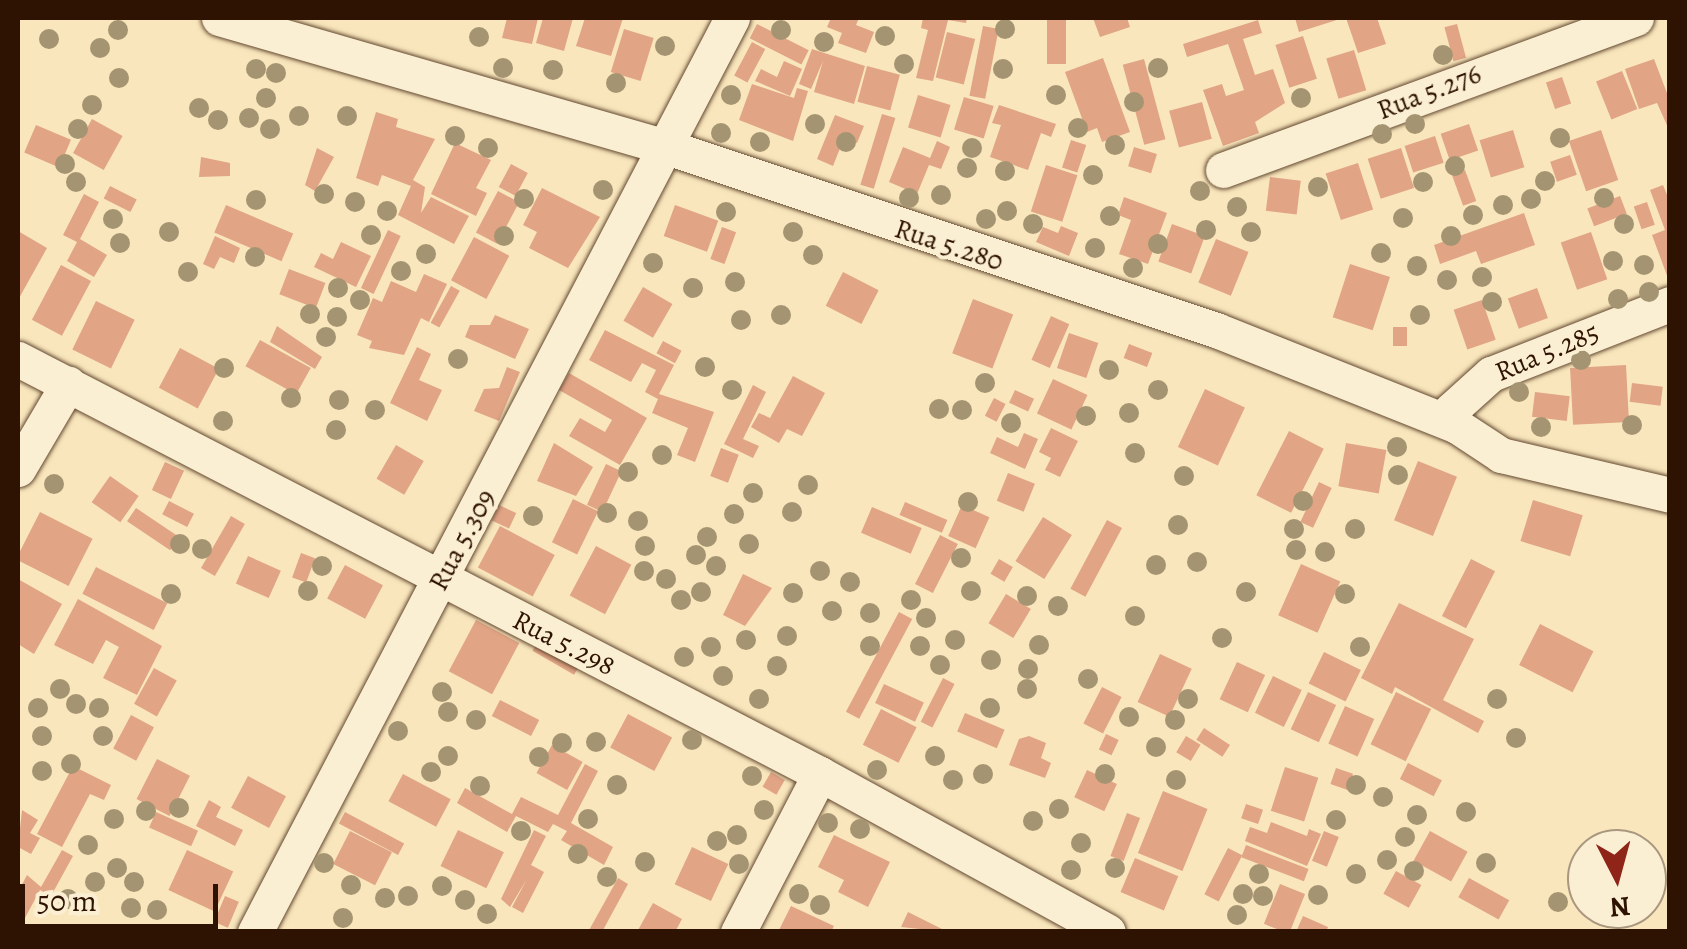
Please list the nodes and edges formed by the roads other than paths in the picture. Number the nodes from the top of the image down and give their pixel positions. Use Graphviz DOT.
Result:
graph roads {
  1 [pos="225,18"];
  2 [pos="732,18"];
  3 [pos="1636,18"];
  4 [pos="1591,24"];
  5 [pos="667,147"];
  6 [pos="1223,170"];
  7 [pos="1670,304"];
  8 [pos="18,359"];
  9 [pos="68,384"];
  10 [pos="1457,426"];
  11 [pos="18,469"];
  12 [pos="1670,495"];
  13 [pos="441,580"];
  14 [pos="820,774"];
  15 [pos="255,932"];
  16 [pos="738,932"];
  17 [pos="1108,932"];
  1 -- 5 [label="street, Rua 5.280"];
  2 -- 5 [label="street, Rua 5.309"];
  3 -- 4 [label="street, Rua 5.276"];
  4 -- 6 [label="street, Rua 5.276"];
  5 -- 10 [label="street, Rua 5.280"];
  5 -- 13 [label="street, Rua 5.309"];
  7 -- 10 [label="street, Rua 5.285"];
  8 -- 9 [label="street, Rua 5.298"];
  9 -- 11 [label="street"];
  9 -- 13 [label="street, Rua 5.298"];
  10 -- 12 [label="street, Rua 5.280"];
  13 -- 14 [label="street, Rua 5.298"];
  13 -- 15 [label="street, Rua 5.309"];
  14 -- 16 [label="street"];
  14 -- 17 [label="street, Rua 5.298"];
}
